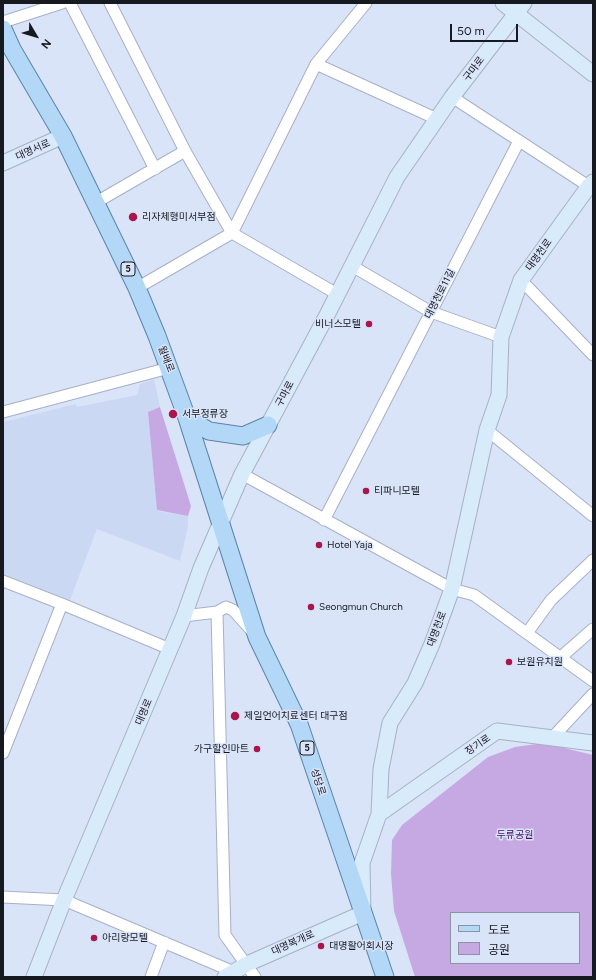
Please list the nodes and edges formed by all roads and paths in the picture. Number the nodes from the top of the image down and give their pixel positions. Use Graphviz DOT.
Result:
graph roads {
  1 [pos="62,3"];
  2 [pos="70,3"];
  3 [pos="110,3"];
  4 [pos="366,3"];
  5 [pos="503,3"];
  6 [pos="520,8"];
  7 [pos="3,22"];
  8 [pos="3,29"];
  9 [pos="316,64"];
  10 [pos="593,74"];
  11 [pos="452,97"];
  12 [pos="437,119"];
  13 [pos="63,136"];
  14 [pos="519,142"];
  15 [pos="185,151"];
  16 [pos="3,163"];
  17 [pos="154,168"];
  18 [pos="592,186"];
  19 [pos="95,203"];
  20 [pos="232,233"];
  21 [pos="352,266"];
  22 [pos="521,280"];
  23 [pos="137,288"];
  24 [pos="337,294"];
  25 [pos="431,312"];
  26 [pos="502,337"];
  27 [pos="593,355"];
  28 [pos="170,368"];
  29 [pos="3,412"];
  30 [pos="187,418"];
  31 [pos="268,425"];
  32 [pos="487,430"];
  33 [pos="242,474"];
  34 [pos="593,516"];
  35 [pos="324,520"];
  36 [pos="221,523"];
  37 [pos="593,560"];
  38 [pos="3,582"];
  39 [pos="452,589"];
  40 [pos="62,604"];
  41 [pos="217,612"];
  42 [pos="184,616"];
  43 [pos="593,629"];
  44 [pos="527,633"];
  45 [pos="257,637"];
  46 [pos="170,649"];
  47 [pos="562,657"];
  48 [pos="593,681"];
  49 [pos="593,694"];
  50 [pos="552,738"];
  51 [pos="593,743"];
  52 [pos="3,753"];
  53 [pos="379,814"];
  54 [pos="3,897"];
  55 [pos="64,900"];
  56 [pos="363,913"];
  57 [pos="164,942"];
  58 [pos="236,971"];
  59 [pos="34,977"];
  60 [pos="151,977"];
  61 [pos="255,977"];
  62 [pos="385,977"];
  1 -- 7 [label="street"];
  2 -- 17 [label="street"];
  3 -- 15 [label="street"];
  4 -- 9 [label="street"];
  5 -- 6 [label="main road"];
  6 -- 10 [label="main road"];
  6 -- 11 [label="main road, 구마로"];
  8 -- 13 [label="main road, 월배로 / 5"];
  9 -- 12 [label="street"];
  9 -- 20 [label="street"];
  11 -- 12 [label="main road, 구마로"];
  11 -- 14 [label="street"];
  12 -- 21 [label="main road, 구마로"];
  13 -- 16 [label="main road, 대명서로"];
  13 -- 19 [label="main road, 월배로 / 5"];
  14 -- 18 [label="street"];
  14 -- 25 [label="street, 대명천로11길"];
  15 -- 17 [label="street"];
  15 -- 20 [label="street"];
  17 -- 19 [label="street"];
  18 -- 22 [label="main road, 대명천로"];
  19 -- 23 [label="main road, 월배로 / 5"];
  20 -- 23 [label="street"];
  20 -- 24 [label="street"];
  21 -- 24 [label="main road, 구마로"];
  21 -- 25 [label="street"];
  22 -- 26 [label="main road, 대명천로"];
  22 -- 27 [label="street"];
  23 -- 28 [label="main road, 월배로 / 5"];
  24 -- 31 [label="main road, 구마로"];
  25 -- 26 [label="street"];
  25 -- 35 [label="street, 대명천로11길"];
  26 -- 32 [label="main road, 대명천로"];
  28 -- 29 [label="street"];
  28 -- 30 [label="main road, 월배로 / 5"];
  30 -- 31 [label="main road"];
  30 -- 36 [label="main road, 월배로 / 5"];
  31 -- 33 [label="main road, 구마로"];
  32 -- 34 [label="street"];
  32 -- 39 [label="main road, 대명천로"];
  33 -- 35 [label="street"];
  33 -- 36 [label="main road, 구마로"];
  35 -- 39 [label="street"];
  36 -- 42 [label="main road, 대명로"];
  36 -- 45 [label="main road, 성당로 / 5"];
  37 -- 44 [label="street"];
  38 -- 40 [label="street"];
  39 -- 44 [label="street"];
  39 -- 53 [label="main road, 대명천로"];
  40 -- 46 [label="street"];
  40 -- 52 [label="street"];
  41 -- 42 [label="street"];
  41 -- 45 [label="street"];
  41 -- 58 [label="street"];
  42 -- 46 [label="main road, 대명로"];
  43 -- 47 [label="street"];
  44 -- 47 [label="street"];
  45 -- 56 [label="main road, 성당로 / 5"];
  46 -- 55 [label="main road, 대명로"];
  47 -- 48 [label="street"];
  49 -- 50 [label="street"];
  50 -- 51 [label="main road, 장기로"];
  50 -- 53 [label="main road, 장기로"];
  53 -- 56 [label="main road, 대명천로"];
  54 -- 55 [label="street"];
  55 -- 57 [label="street"];
  55 -- 59 [label="main road, 대명로"];
  56 -- 58 [label="main road, 대명복개로"];
  56 -- 62 [label="main road, 성당로 / 5"];
  57 -- 58 [label="street"];
  57 -- 60 [label="street"];
  58 -- 61 [label="street"];
}
